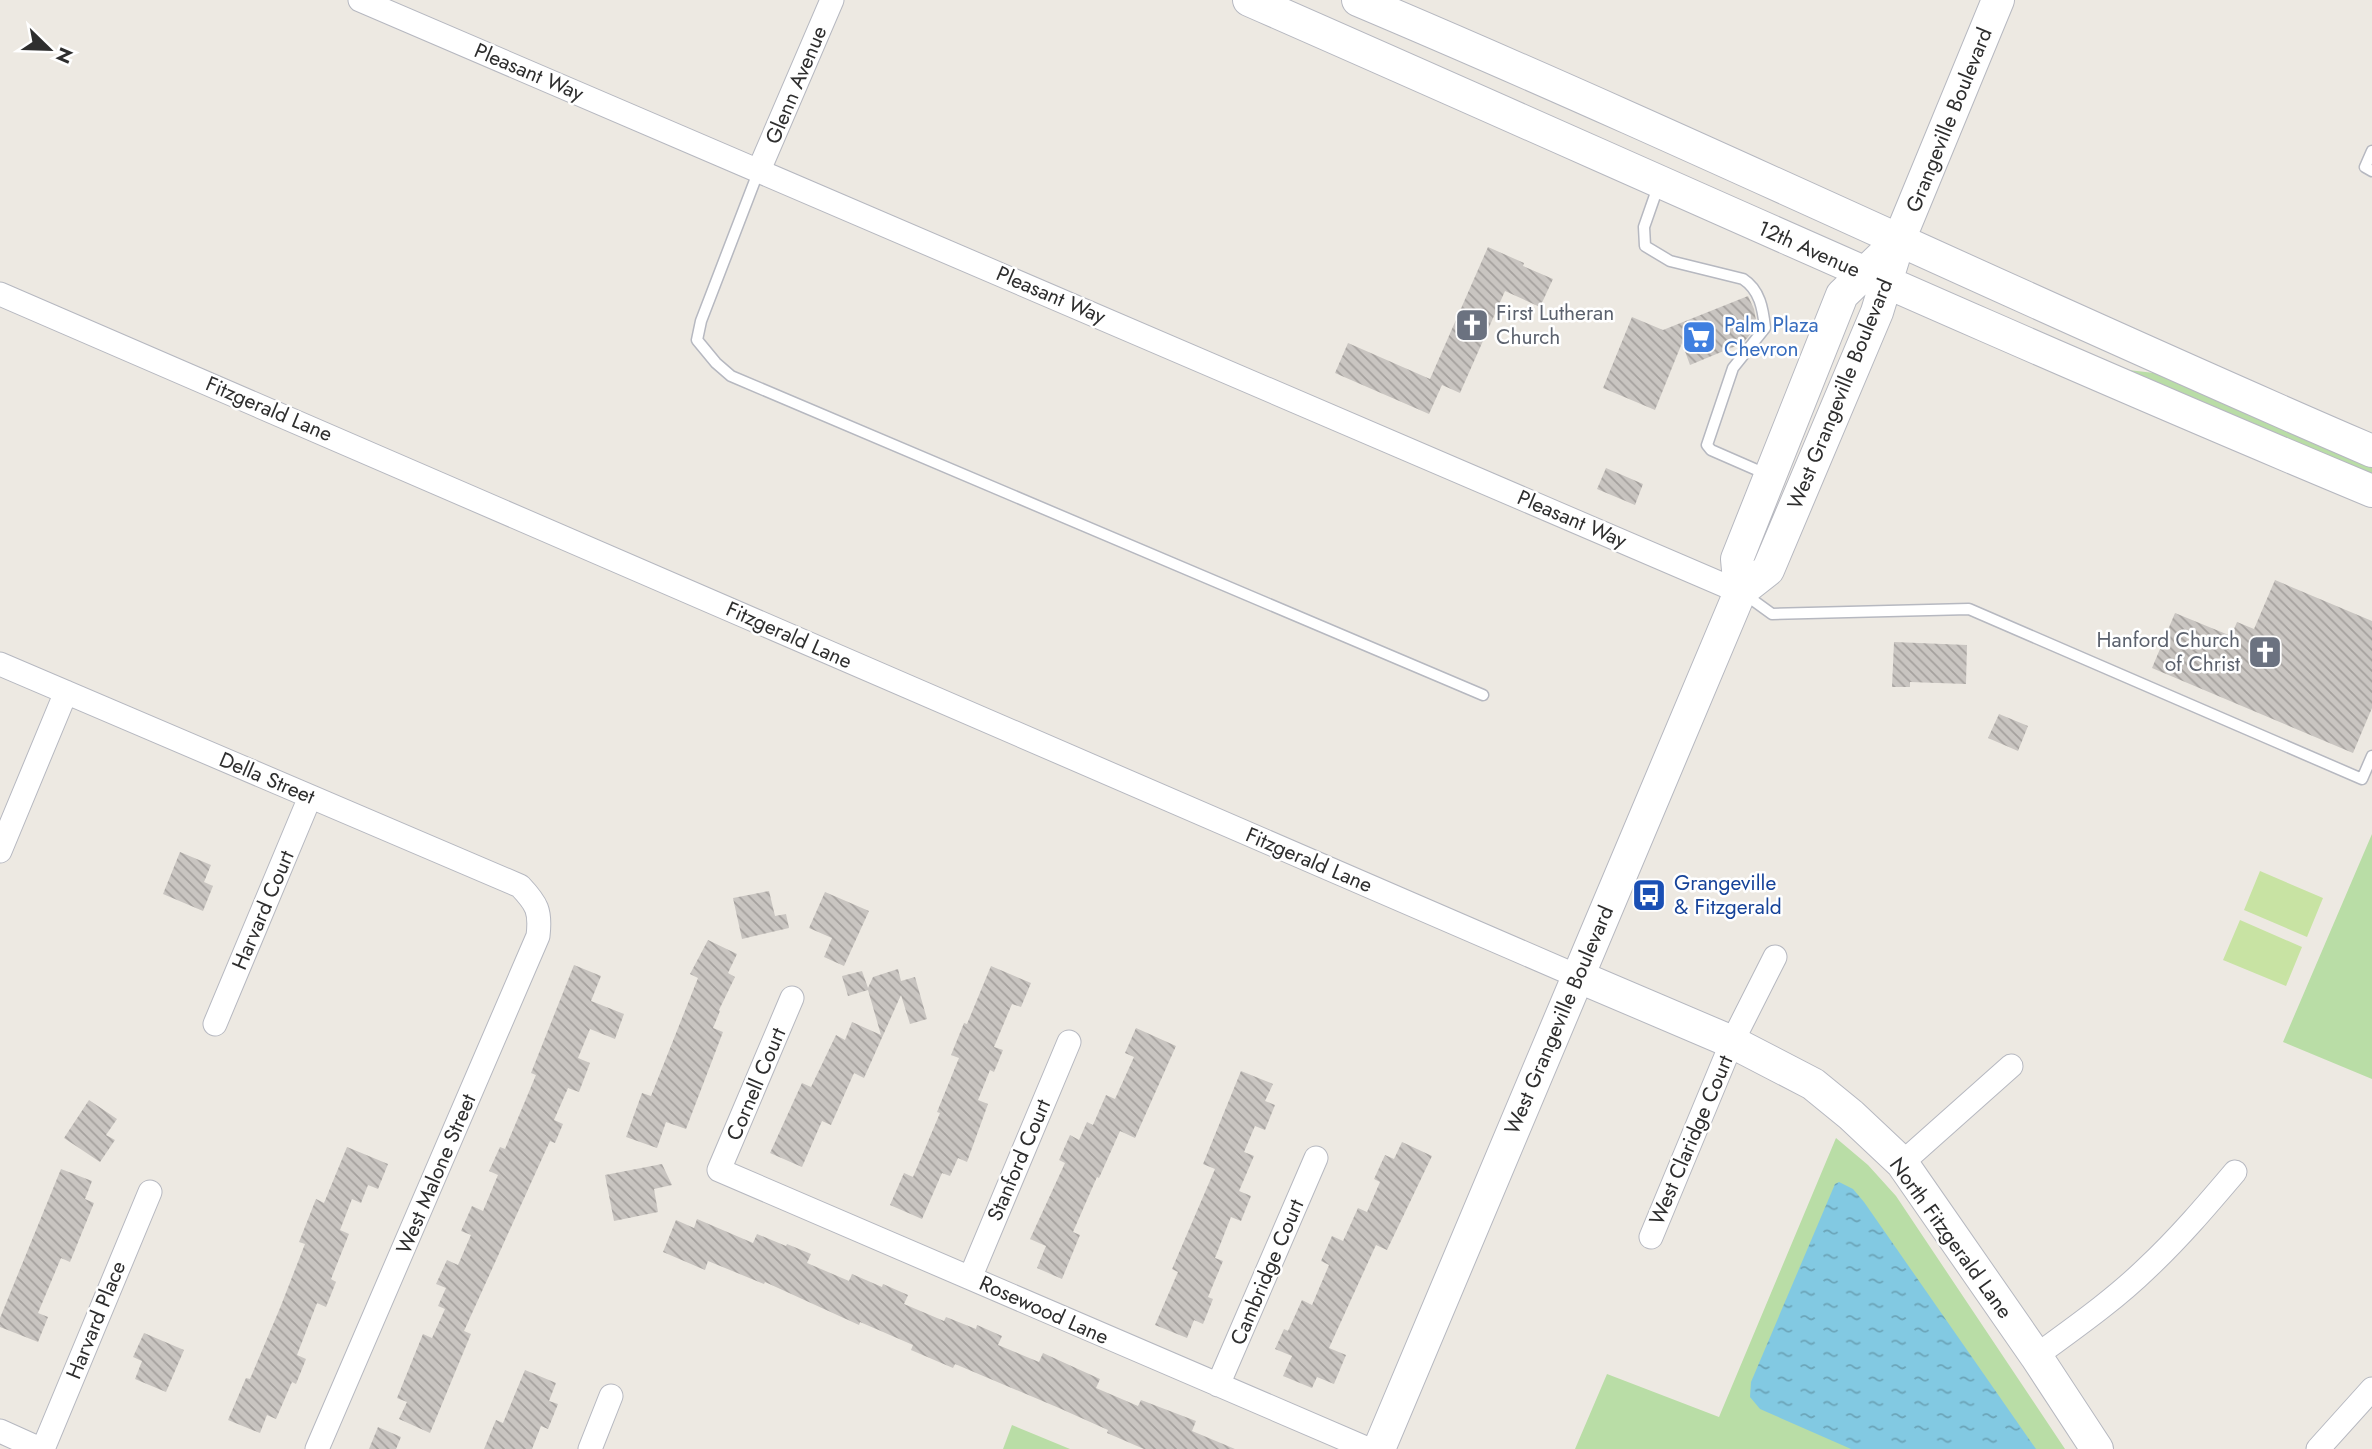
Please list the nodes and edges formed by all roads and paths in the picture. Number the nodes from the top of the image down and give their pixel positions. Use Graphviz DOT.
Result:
graph roads {
  1 [pos="360,0"];
  2 [pos="1249,0"];
  3 [pos="1358,0"];
  4 [pos="1998,0"];
  5 [pos="827,4"];
  6 [pos="2372,151"];
  7 [pos="759,170"];
  8 [pos="2372,171"];
  9 [pos="1660,181"];
  10 [pos="1899,240"];
  11 [pos="1875,278"];
  12 [pos="0,294"];
  13 [pos="2372,450"];
  14 [pos="1770,475"];
  15 [pos="2372,491"];
  16 [pos="1740,592"];
  17 [pos="0,664"];
  18 [pos="66,692"];
  19 [pos="1483,695"];
  20 [pos="2372,755"];
  21 [pos="310,797"];
  22 [pos="0,850"];
  23 [pos="531,898"];
  24 [pos="1775,957"];
  25 [pos="1577,976"];
  26 [pos="792,998"];
  27 [pos="215,1024"];
  28 [pos="1069,1042"];
  29 [pos="1732,1042"];
  30 [pos="2011,1066"];
  31 [pos="1316,1158"];
  32 [pos="1902,1163"];
  33 [pos="719,1170"];
  34 [pos="2235,1172"];
  35 [pos="150,1192"];
  36 [pos="1651,1237"];
  37 [pos="970,1278"];
  38 [pos="2036,1356"];
  39 [pos="1218,1385"];
  40 [pos="2372,1389"];
  41 [pos="611,1396"];
  42 [pos="0,1431"];
  43 [pos="42,1449"];
  44 [pos="317,1449"];
  45 [pos="590,1449"];
  46 [pos="1368,1449"];
  47 [pos="1378,1449"];
  48 [pos="2096,1449"];
  49 [pos="2318,1449"];
  1 -- 7 [label="street, Pleasant Way"];
  2 -- 9 [label="main road, 12th Avenue"];
  3 -- 10 [label="main road, 12th Avenue"];
  4 -- 10 [label="main road, Grangeville Boulevard"];
  5 -- 7 [label="street, Glenn Avenue"];
  6 -- 8 [label="lane"];
  7 -- 16 [label="street, Pleasant Way"];
  7 -- 19 [label="lane"];
  9 -- 11 [label="main road, 12th Avenue"];
  9 -- 14 [label="lane"];
  10 -- 11 [label="main road, West Grangeville Boulevard"];
  10 -- 13 [label="main road, 12th Avenue"];
  11 -- 14 [label="main road, West Grangeville Boulevard"];
  11 -- 15 [label="main road, 12th Avenue"];
  11 -- 16 [label="main road, West Grangeville Boulevard"];
  12 -- 25 [label="street, Fitzgerald Lane"];
  14 -- 16 [label="main road, West Grangeville Boulevard"];
  16 -- 20 [label="lane"];
  16 -- 25 [label="main road, West Grangeville Boulevard"];
  17 -- 18 [label="street, Della Street"];
  18 -- 21 [label="street, Della Street"];
  18 -- 22 [label="street"];
  21 -- 23 [label="street, Della Street"];
  21 -- 27 [label="street, Harvard Court"];
  23 -- 44 [label="street, West Malone Street"];
  24 -- 29 [label="street"];
  25 -- 29 [label="main road, North Fitzgerald Lane"];
  25 -- 47 [label="main road, West Grangeville Boulevard"];
  26 -- 33 [label="street, Cornell Court"];
  28 -- 37 [label="street, Stanford Court"];
  29 -- 32 [label="main road, North Fitzgerald Lane"];
  29 -- 36 [label="street, West Claridge Court"];
  30 -- 32 [label="street"];
  31 -- 39 [label="street, Cambridge Court"];
  32 -- 38 [label="main road, North Fitzgerald Lane"];
  33 -- 37 [label="street, Rosewood Lane"];
  34 -- 38 [label="street"];
  35 -- 43 [label="street, Harvard Place"];
  37 -- 39 [label="street, Rosewood Lane"];
  38 -- 48 [label="main road, North Fitzgerald Lane"];
  39 -- 46 [label="street, Rosewood Lane"];
  40 -- 49 [label="street"];
  41 -- 45 [label="street"];
  42 -- 43 [label="street"];
}
